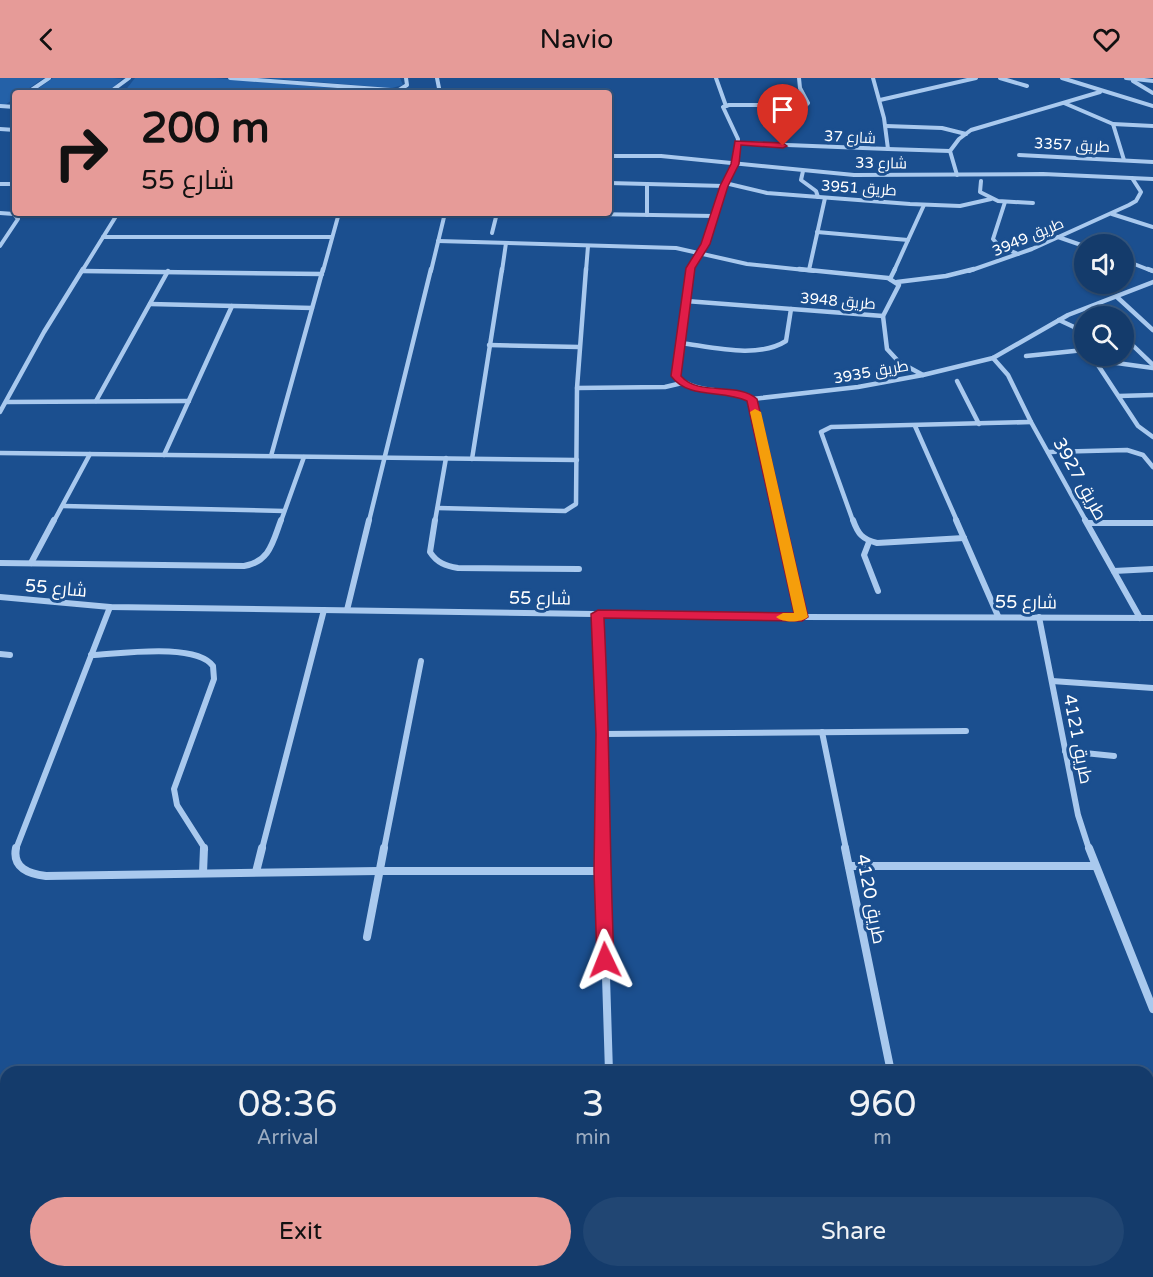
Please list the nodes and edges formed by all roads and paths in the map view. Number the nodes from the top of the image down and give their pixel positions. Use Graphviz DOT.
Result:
graph roads {
  1 [pos="49,78"];
  2 [pos="129,78"];
  3 [pos="230,78"];
  4 [pos="406,78"];
  5 [pos="716,78"];
  6 [pos="799,78"];
  7 [pos="873,78"];
  8 [pos="976,78"];
  9 [pos="1000,78"];
  10 [pos="1062,78"];
  11 [pos="1126,78"];
  12 [pos="1131,79"];
  13 [pos="1153,81"];
  14 [pos="1027,86"];
  15 [pos="352,88"];
  16 [pos="31,90"];
  17 [pos="114,90"];
  18 [pos="1100,92"];
  19 [pos="1153,93"];
  20 [pos="880,100"];
  21 [pos="12,103"];
  22 [pos="1063,103"];
  23 [pos="0,106"];
  24 [pos="726,106"];
  25 [pos="1153,106"];
  26 [pos="7,107"];
  27 [pos="12,107"];
  28 [pos="1153,121"];
  29 [pos="1113,124"];
  30 [pos="886,126"];
  31 [pos="1153,126"];
  32 [pos="966,134"];
  33 [pos="737,143"];
  34 [pos="888,149"];
  35 [pos="950,151"];
  36 [pos="1019,154"];
  37 [pos="612,156"];
  38 [pos="1124,160"];
  39 [pos="1153,162"];
  40 [pos="735,164"];
  41 [pos="803,171"];
  42 [pos="957,175"];
  43 [pos="1132,178"];
  44 [pos="1153,179"];
  45 [pos="981,181"];
  46 [pos="612,183"];
  47 [pos="647,184"];
  48 [pos="724,185"];
  49 [pos="818,197"];
  50 [pos="825,198"];
  51 [pos="991,199"];
  52 [pos="1005,202"];
  53 [pos="1033,203"];
  54 [pos="924,205"];
  55 [pos="612,214"];
  56 [pos="1111,214"];
  57 [pos="647,215"];
  58 [pos="16,216"];
  59 [pos="116,216"];
  60 [pos="338,216"];
  61 [pos="444,216"];
  62 [pos="496,216"];
  63 [pos="714,216"];
  64 [pos="1153,227"];
  65 [pos="817,232"];
  66 [pos="492,233"];
  67 [pos="103,237"];
  68 [pos="332,237"];
  69 [pos="1058,237"];
  70 [pos="908,240"];
  71 [pos="438,241"];
  72 [pos="506,243"];
  73 [pos="1074,243"];
  74 [pos="0,246"];
  75 [pos="588,246"];
  76 [pos="699,253"];
  77 [pos="1018,255"];
  78 [pos="1134,264"];
  79 [pos="809,270"];
  80 [pos="82,271"];
  81 [pos="168,271"];
  82 [pos="1153,271"];
  83 [pos="322,274"];
  84 [pos="891,279"];
  85 [pos="897,282"];
  86 [pos="1153,282"];
  87 [pos="1117,297"];
  88 [pos="686,301"];
  89 [pos="150,304"];
  90 [pos="232,306"];
  91 [pos="312,308"];
  92 [pos="791,309"];
  93 [pos="883,316"];
  94 [pos="1059,320"];
  95 [pos="1147,325"];
  96 [pos="1153,325"];
  97 [pos="1074,327"];
  98 [pos="1153,330"];
  99 [pos="681,343"];
  100 [pos="489,345"];
  101 [pos="579,347"];
  102 [pos="1134,347"];
  103 [pos="1074,351"];
  104 [pos="1026,356"];
  105 [pos="993,358"];
  106 [pos="1134,363"];
  107 [pos="1099,366"];
  108 [pos="1153,366"];
  109 [pos="923,375"];
  110 [pos="957,381"];
  111 [pos="682,384"];
  112 [pos="577,388"];
  113 [pos="1153,395"];
  114 [pos="1119,396"];
  115 [pos="752,399"];
  116 [pos="96,401"];
  117 [pos="6,402"];
  118 [pos="189,402"];
  119 [pos="0,412"];
  120 [pos="1031,422"];
  121 [pos="979,424"];
  122 [pos="915,426"];
  123 [pos="1153,437"];
  124 [pos="1048,452"];
  125 [pos="0,453"];
  126 [pos="90,454"];
  127 [pos="164,455"];
  128 [pos="270,456"];
  129 [pos="304,457"];
  130 [pos="385,458"];
  131 [pos="446,458"];
  132 [pos="472,459"];
  133 [pos="577,460"];
  134 [pos="1153,467"];
  135 [pos="63,506"];
  136 [pos="438,508"];
  137 [pos="284,511"];
  138 [pos="1088,523"];
  139 [pos="1153,523"];
  140 [pos="963,538"];
  141 [pos="868,542"];
  142 [pos="0,562"];
  143 [pos="31,563"];
  144 [pos="579,569"];
  145 [pos="1153,569"];
  146 [pos="1114,571"];
  147 [pos="878,591"];
  148 [pos="0,597"];
  149 [pos="110,607"];
  150 [pos="324,610"];
  151 [pos="347,610"];
  152 [pos="598,614"];
  153 [pos="998,616"];
  154 [pos="802,617"];
  155 [pos="1039,617"];
  156 [pos="1140,618"];
  157 [pos="1153,618"];
  158 [pos="0,654"];
  159 [pos="10,655"];
  160 [pos="91,655"];
  161 [pos="421,661"];
  162 [pos="1052,681"];
  163 [pos="1153,688"];
  164 [pos="966,731"];
  165 [pos="822,732"];
  166 [pos="603,734"];
  167 [pos="1065,751"];
  168 [pos="1114,756"];
  169 [pos="849,866"];
  170 [pos="1095,866"];
  171 [pos="378,871"];
  172 [pos="602,871"];
  173 [pos="256,872"];
  174 [pos="203,873"];
  175 [pos="367,938"];
  176 [pos="1153,1009"];
  177 [pos="609,1066"];
  178 [pos="890,1066"];
  1 -- 16 [label="street"];
  2 -- 17 [label="street"];
  3 -- 15 [label="street"];
  4 -- 15 [label="street"];
  5 -- 24 [label="street"];
  6 -- 24 [label="street"];
  7 -- 20 [label="street, شارع 37"];
  8 -- 20 [label="street"];
  9 -- 14 [label="street"];
  10 -- 18 [label="street"];
  11 -- 12 [label="street"];
  12 -- 13 [label="street"];
  12 -- 19 [label="street"];
  18 -- 22 [label="street, طريق 3357"];
  18 -- 25 [label="street"];
  20 -- 30 [label="street, شارع 37"];
  21 -- 26 [label="street"];
  22 -- 29 [label="street, طريق 3357"];
  22 -- 32 [label="street, طريق 3357"];
  23 -- 26 [label="street"];
  24 -- 33 [label="street"];
  26 -- 27 [label="street"];
  28 -- 31 [label="street"];
  29 -- 31 [label="street, طريق 3357"];
  29 -- 38 [label="street, طريق 3357"];
  30 -- 32 [label="street"];
  30 -- 34 [label="street, شارع 37"];
  32 -- 35 [label="street, طريق 3357"];
  33 -- 34 [label="street, شارع 37"];
  33 -- 40 [label="street"];
  34 -- 35 [label="street"];
  35 -- 42 [label="street"];
  36 -- 38 [label="street, طريق 3357"];
  37 -- 40 [label="street, شارع 33"];
  38 -- 39 [label="street, طريق 3357"];
  40 -- 41 [label="street, شارع 33"];
  40 -- 48 [label="street"];
  41 -- 42 [label="street, شارع 33"];
  41 -- 49 [label="street"];
  42 -- 43 [label="street, شارع 33"];
  43 -- 44 [label="street, شارع 33"];
  43 -- 56 [label="street, طريق 3949"];
  45 -- 51 [label="street"];
  46 -- 47 [label="street, طريق 3951"];
  47 -- 48 [label="street, طريق 3951"];
  47 -- 57 [label="street"];
  48 -- 49 [label="street, طريق 3951"];
  48 -- 63 [label="street"];
  49 -- 50 [label="street, طريق 3951"];
  50 -- 54 [label="street, طريق 3951"];
  50 -- 65 [label="street"];
  51 -- 52 [label="street"];
  51 -- 54 [label="street, طريق 3951"];
  52 -- 53 [label="street"];
  52 -- 77 [label="street"];
  54 -- 70 [label="street"];
  55 -- 57 [label="street"];
  56 -- 64 [label="street"];
  56 -- 69 [label="street, طريق 3949"];
  57 -- 63 [label="street"];
  58 -- 74 [label="street"];
  59 -- 67 [label="street"];
  60 -- 68 [label="street"];
  61 -- 71 [label="street"];
  62 -- 66 [label="street"];
  63 -- 76 [label="street"];
  65 -- 70 [label="street"];
  65 -- 79 [label="street"];
  67 -- 68 [label="street"];
  67 -- 80 [label="street"];
  68 -- 83 [label="street"];
  69 -- 73 [label="street"];
  69 -- 77 [label="street, طريق 3949"];
  70 -- 84 [label="street"];
  71 -- 72 [label="street"];
  71 -- 130 [label="street"];
  72 -- 75 [label="street"];
  72 -- 100 [label="street"];
  75 -- 76 [label="street"];
  75 -- 101 [label="street"];
  76 -- 79 [label="street"];
  76 -- 88 [label="street"];
  77 -- 85 [label="street, طريق 3949"];
  78 -- 82 [label="street"];
  79 -- 84 [label="street, طريق 3948"];
  80 -- 81 [label="street"];
  80 -- 117 [label="street"];
  81 -- 83 [label="street"];
  81 -- 89 [label="street"];
  83 -- 91 [label="street"];
  84 -- 85 [label="street, طريق 3948"];
  85 -- 93 [label="street, طريق 3948"];
  86 -- 87 [label="street, طريق 3935"];
  87 -- 94 [label="street, طريق 3935"];
  87 -- 95 [label="street"];
  88 -- 92 [label="street, طريق 3948"];
  88 -- 99 [label="street"];
  89 -- 90 [label="street"];
  89 -- 116 [label="street"];
  90 -- 91 [label="street"];
  90 -- 118 [label="street"];
  91 -- 128 [label="street"];
  92 -- 93 [label="street, طريق 3948"];
  92 -- 99 [label="street, طريق 3948"];
  93 -- 109 [label="street, طريق 3948"];
  94 -- 97 [label="street"];
  94 -- 105 [label="street, طريق 3935"];
  95 -- 96 [label="street"];
  95 -- 98 [label="street"];
  99 -- 111 [label="street"];
  100 -- 101 [label="street"];
  100 -- 132 [label="street"];
  101 -- 112 [label="street"];
  102 -- 108 [label="street"];
  103 -- 104 [label="street"];
  105 -- 109 [label="street, طريق 3935"];
  105 -- 120 [label="street, طريق 3927"];
  106 -- 108 [label="street"];
  107 -- 114 [label="street"];
  109 -- 115 [label="street, طريق 3935"];
  110 -- 121 [label="street"];
  111 -- 112 [label="street, طريق 3935"];
  111 -- 115 [label="street, طريق 3935"];
  112 -- 133 [label="street"];
  113 -- 114 [label="street"];
  114 -- 123 [label="street"];
  115 -- 154 [label="street"];
  116 -- 117 [label="street"];
  116 -- 118 [label="street"];
  117 -- 119 [label="street"];
  118 -- 127 [label="street"];
  120 -- 121 [label="street"];
  120 -- 124 [label="street, طريق 3927"];
  121 -- 122 [label="street"];
  122 -- 140 [label="street"];
  122 -- 141 [label="street"];
  124 -- 134 [label="street"];
  124 -- 138 [label="street, طريق 3927"];
  125 -- 126 [label="street"];
  126 -- 127 [label="street"];
  126 -- 135 [label="street"];
  127 -- 128 [label="street"];
  128 -- 129 [label="street"];
  129 -- 130 [label="street"];
  129 -- 137 [label="street"];
  130 -- 131 [label="street"];
  130 -- 151 [label="street"];
  131 -- 132 [label="street"];
  131 -- 136 [label="street"];
  132 -- 133 [label="street"];
  133 -- 136 [label="street"];
  135 -- 137 [label="street"];
  135 -- 143 [label="street"];
  136 -- 144 [label="street"];
  137 -- 143 [label="street"];
  138 -- 139 [label="street"];
  138 -- 146 [label="street, طريق 3927"];
  140 -- 141 [label="street"];
  140 -- 153 [label="street"];
  141 -- 147 [label="street"];
  142 -- 143 [label="street"];
  145 -- 146 [label="street"];
  146 -- 156 [label="street, طريق 3927"];
  148 -- 149 [label="street, شارع 55"];
  149 -- 150 [label="street, شارع 55"];
  149 -- 160 [label="street"];
  150 -- 151 [label="street, شارع 55"];
  150 -- 173 [label="street"];
  151 -- 152 [label="street, شارع 55"];
  152 -- 154 [label="street, شارع 55"];
  152 -- 166 [label="street"];
  153 -- 154 [label="street, شارع 55"];
  153 -- 155 [label="street, شارع 55"];
  155 -- 156 [label="street, شارع 55"];
  155 -- 162 [label="street, طريق 4121"];
  156 -- 157 [label="street, شارع 55"];
  158 -- 159 [label="street"];
  160 -- 174 [label="street"];
  160 -- 174 [label="street"];
  161 -- 171 [label="street"];
  162 -- 163 [label="street"];
  162 -- 167 [label="street, طريق 4121"];
  164 -- 165 [label="street"];
  165 -- 166 [label="street"];
  165 -- 169 [label="street, طريق 4120"];
  166 -- 172 [label="street"];
  167 -- 168 [label="street"];
  167 -- 170 [label="street, طريق 4121"];
  169 -- 170 [label="street"];
  169 -- 178 [label="street, طريق 4120"];
  170 -- 176 [label="street, طريق 4121"];
  171 -- 172 [label="street"];
  171 -- 173 [label="street"];
  171 -- 175 [label="street"];
  172 -- 177 [label="street"];
  173 -- 174 [label="street"];
}
